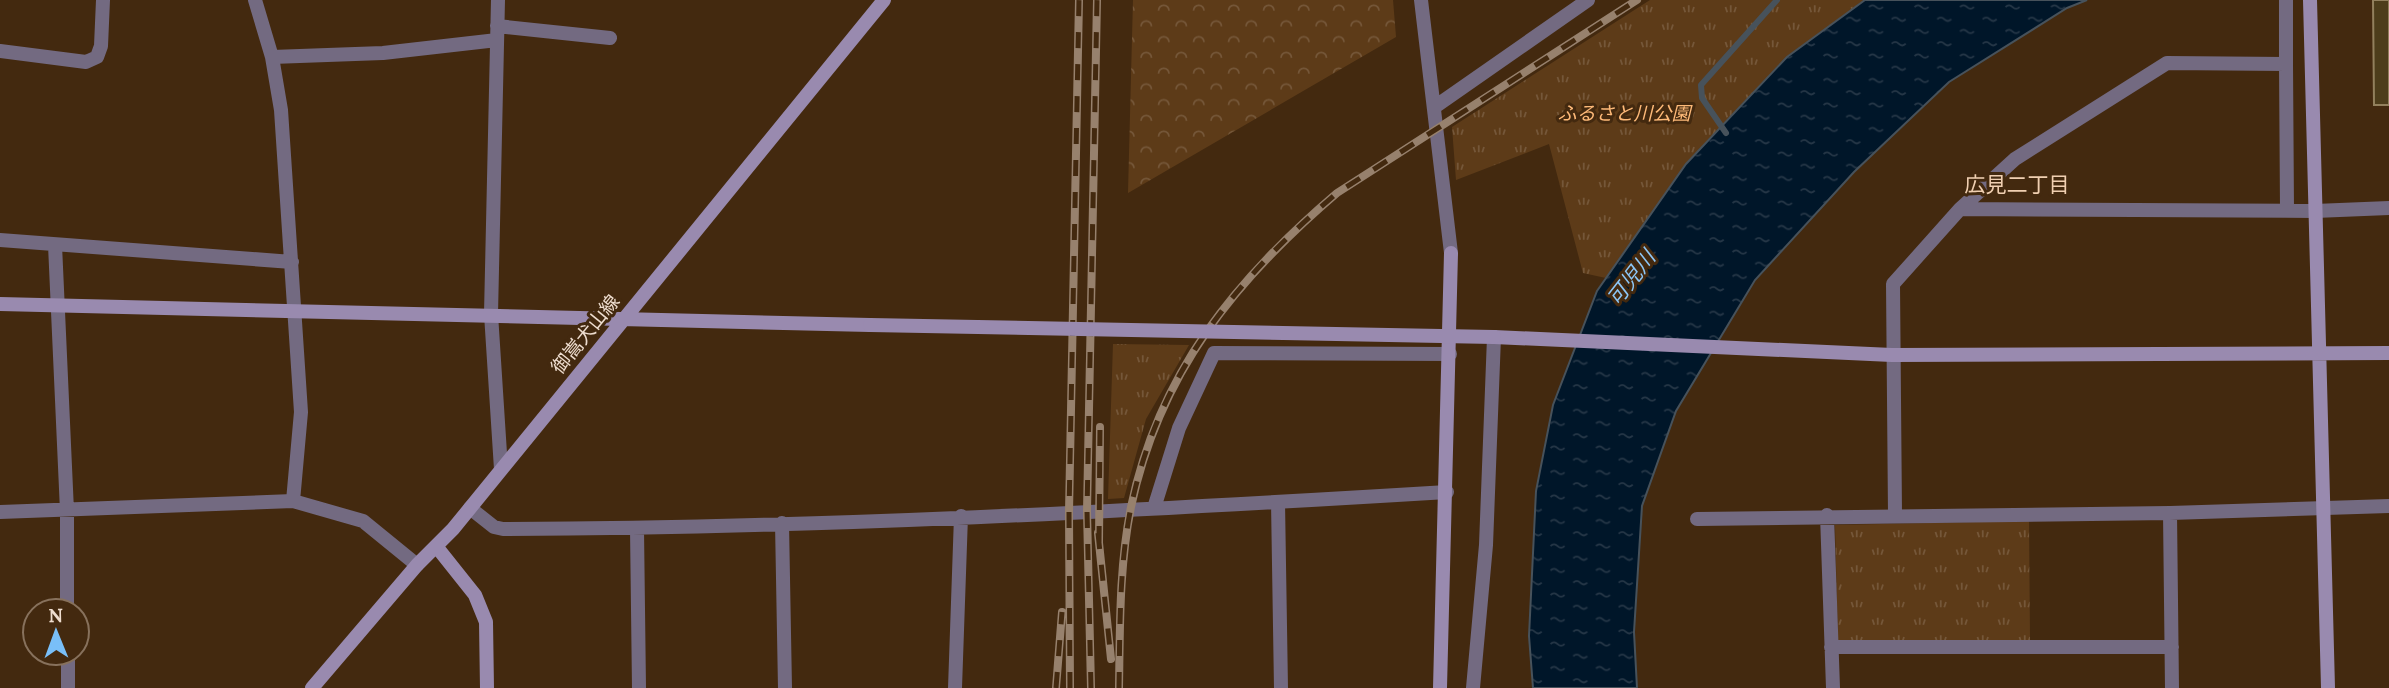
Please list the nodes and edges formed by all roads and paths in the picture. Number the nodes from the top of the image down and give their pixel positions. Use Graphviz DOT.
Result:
graph roads {
  1 [pos="103,0"];
  2 [pos="255,0"];
  3 [pos="498,0"];
  4 [pos="1422,0"];
  5 [pos="1588,0"];
  6 [pos="2286,0"];
  7 [pos="2310,0"];
  8 [pos="878,2"];
  9 [pos="497,33"];
  10 [pos="610,38"];
  11 [pos="0,51"];
  12 [pos="272,57"];
  13 [pos="2286,64"];
  14 [pos="1436,106"];
  15 [pos="2389,208"];
  16 [pos="1960,209"];
  17 [pos="2287,209"];
  18 [pos="2315,211"];
  19 [pos="0,240"];
  20 [pos="55,245"];
  21 [pos="292,262"];
  22 [pos="56,303"];
  23 [pos="0,304"];
  24 [pos="295,309"];
  25 [pos="491,314"];
  26 [pos="622,318"];
  27 [pos="1494,337"];
  28 [pos="2389,353"];
  29 [pos="1450,354"];
  30 [pos="2318,354"];
  31 [pos="1892,355"];
  32 [pos="501,469"];
  33 [pos="1447,492"];
  34 [pos="293,501"];
  35 [pos="1278,502"];
  36 [pos="2389,506"];
  37 [pos="2323,507"];
  38 [pos="470,508"];
  39 [pos="1154,508"];
  40 [pos="66,511"];
  41 [pos="0,512"];
  42 [pos="2170,513"];
  43 [pos="1895,514"];
  44 [pos="1827,515"];
  45 [pos="961,516"];
  46 [pos="1697,519"];
  47 [pos="782,523"];
  48 [pos="638,529"];
  49 [pos="436,546"];
  50 [pos="417,565"];
  51 [pos="67,597"];
  52 [pos="1831,647"];
  53 [pos="2172,647"];
  54 [pos="68,667"];
  55 [pos="68,688"];
  56 [pos="312,688"];
  57 [pos="487,688"];
  58 [pos="639,688"];
  59 [pos="785,688"];
  60 [pos="955,688"];
  61 [pos="1281,688"];
  62 [pos="1440,688"];
  63 [pos="1473,688"];
  64 [pos="1833,688"];
  65 [pos="2172,688"];
  66 [pos="2328,688"];
  1 -- 11 [label="street"];
  2 -- 12 [label="street"];
  3 -- 9 [label="street"];
  4 -- 14 [label="street"];
  5 -- 14 [label="street"];
  6 -- 13 [label="street"];
  7 -- 18 [label="street"];
  8 -- 26 [label="street, 御嵩犬山線"];
  9 -- 10 [label="street"];
  9 -- 12 [label="street"];
  9 -- 25 [label="street"];
  12 -- 21 [label="street"];
  13 -- 16 [label="street"];
  13 -- 17 [label="street"];
  14 -- 29 [label="street"];
  15 -- 18 [label="street"];
  16 -- 17 [label="street"];
  16 -- 31 [label="street"];
  17 -- 18 [label="street"];
  18 -- 30 [label="street"];
  19 -- 20 [label="street"];
  20 -- 21 [label="street"];
  20 -- 22 [label="street"];
  21 -- 24 [label="street"];
  22 -- 23 [label="street"];
  22 -- 24 [label="street"];
  22 -- 40 [label="street"];
  24 -- 25 [label="street"];
  24 -- 34 [label="street"];
  25 -- 26 [label="street"];
  25 -- 32 [label="street"];
  26 -- 27 [label="street, bridge"];
  26 -- 32 [label="street, 御嵩犬山線"];
  27 -- 31 [label="street"];
  27 -- 63 [label="street"];
  28 -- 30 [label="street"];
  29 -- 33 [label="street"];
  29 -- 39 [label="street"];
  30 -- 31 [label="street"];
  30 -- 37 [label="street"];
  31 -- 43 [label="street"];
  32 -- 38 [label="street, 御嵩犬山線"];
  33 -- 35 [label="street"];
  33 -- 62 [label="street"];
  34 -- 40 [label="street"];
  34 -- 50 [label="street"];
  35 -- 39 [label="street"];
  35 -- 61 [label="street"];
  36 -- 37 [label="street"];
  37 -- 42 [label="street"];
  37 -- 66 [label="street"];
  38 -- 48 [label="street"];
  38 -- 49 [label="street, 御嵩犬山線"];
  39 -- 45 [label="street"];
  40 -- 41 [label="street"];
  40 -- 51 [label="street"];
  42 -- 43 [label="street"];
  42 -- 53 [label="street"];
  43 -- 44 [label="street"];
  44 -- 46 [label="street"];
  44 -- 52 [label="street"];
  45 -- 47 [label="street"];
  45 -- 60 [label="street"];
  47 -- 48 [label="street"];
  47 -- 59 [label="street"];
  48 -- 58 [label="street"];
  49 -- 50 [label="street, 御嵩犬山線"];
  49 -- 57 [label="street"];
  50 -- 56 [label="street, 御嵩犬山線"];
  52 -- 53 [label="street"];
  52 -- 64 [label="street"];
  53 -- 65 [label="street"];
  54 -- 55 [label="street"];
}
